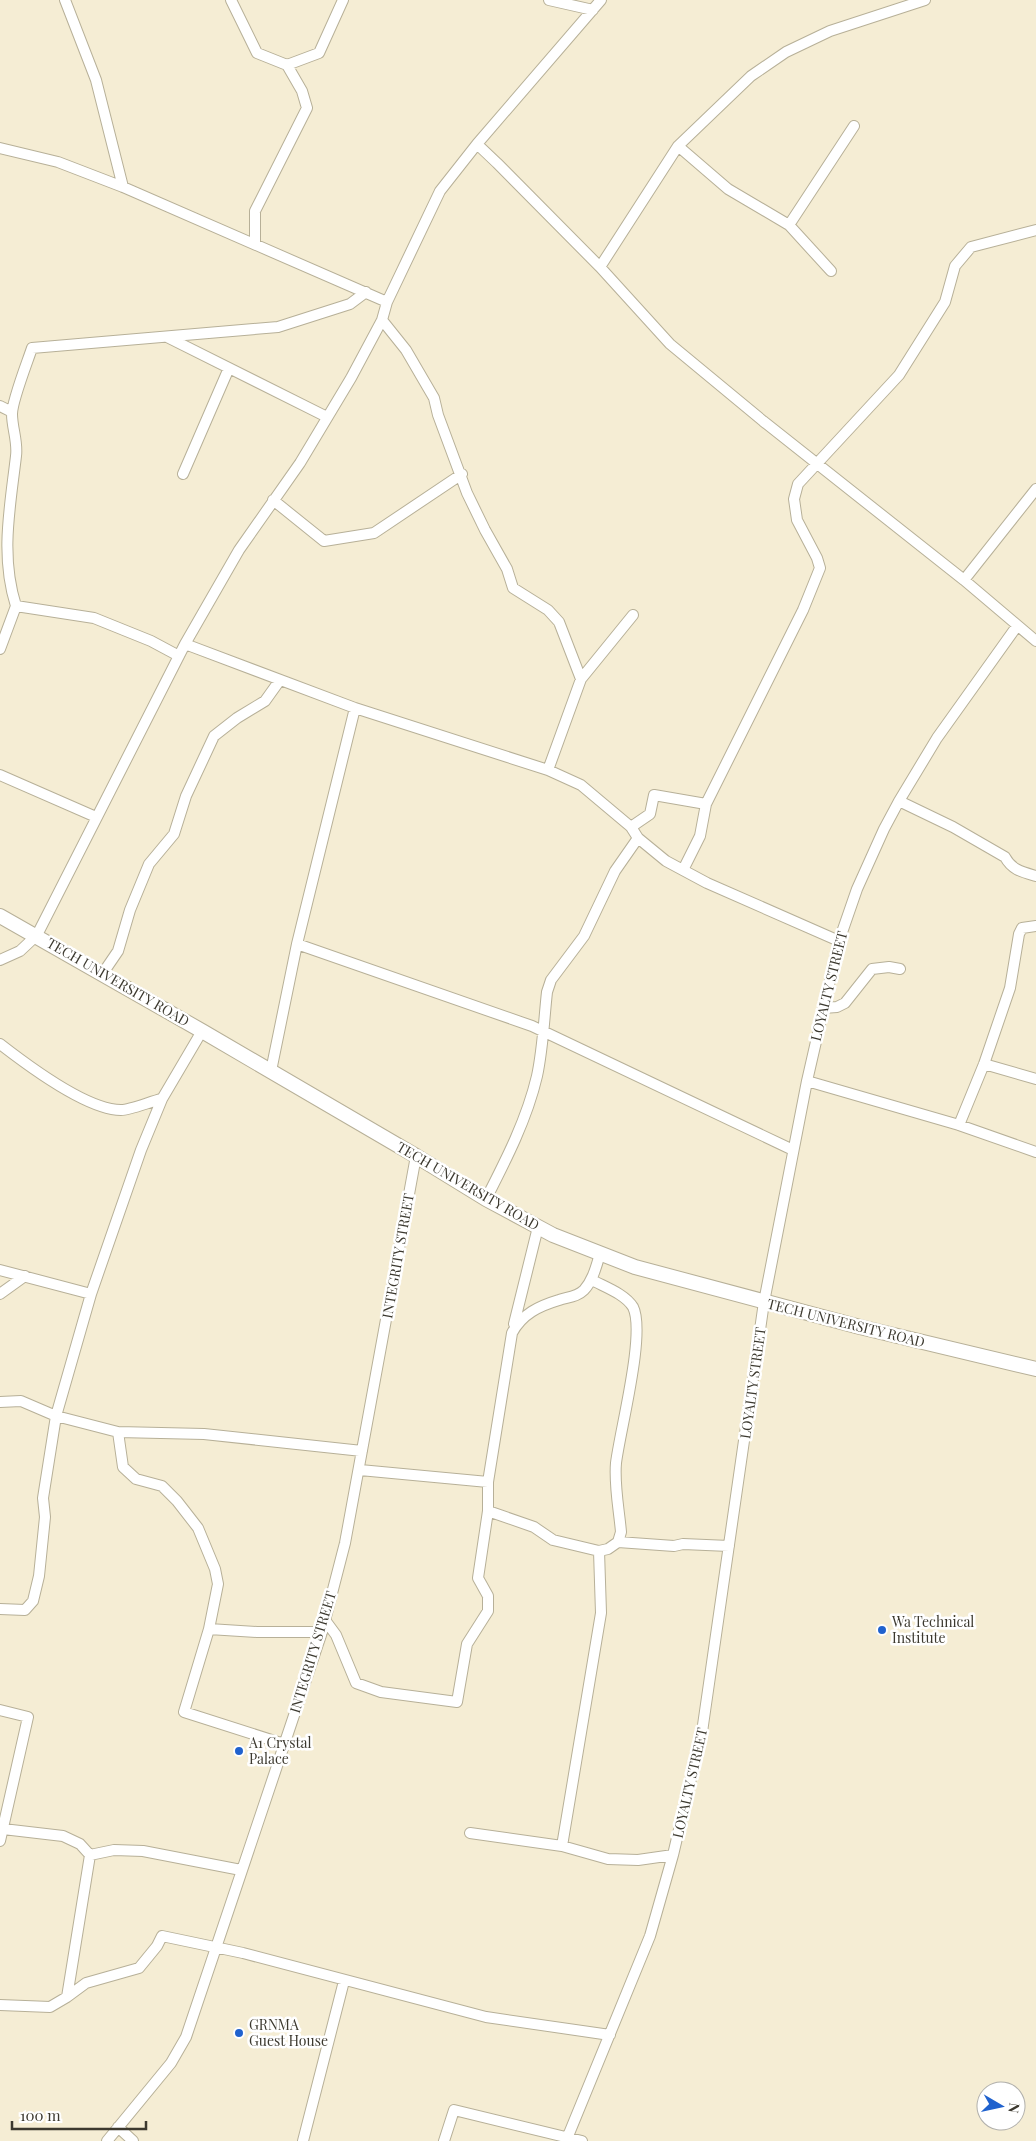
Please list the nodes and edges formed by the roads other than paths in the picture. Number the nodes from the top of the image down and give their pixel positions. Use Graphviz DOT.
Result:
graph roads {
  1 [pos="65,0"];
  2 [pos="231,0"];
  3 [pos="343,0"];
  4 [pos="549,0"];
  5 [pos="602,0"];
  6 [pos="925,0"];
  7 [pos="593,10"];
  8 [pos="287,65"];
  9 [pos="854,126"];
  10 [pos="476,144"];
  11 [pos="678,146"];
  12 [pos="0,148"];
  13 [pos="123,187"];
  14 [pos="790,225"];
  15 [pos="1036,230"];
  16 [pos="255,244"];
  17 [pos="600,267"];
  18 [pos="831,271"];
  19 [pos="366,292"];
  20 [pos="387,302"];
  21 [pos="382,320"];
  22 [pos="167,337"];
  23 [pos="229,368"];
  24 [pos="0,406"];
  25 [pos="12,412"];
  26 [pos="327,417"];
  27 [pos="818,464"];
  28 [pos="183,474"];
  29 [pos="462,474"];
  30 [pos="1036,489"];
  31 [pos="273,500"];
  32 [pos="964,580"];
  33 [pos="16,606"];
  34 [pos="632,615"];
  35 [pos="1017,626"];
  36 [pos="1036,641"];
  37 [pos="185,644"];
  38 [pos="0,648"];
  39 [pos="178,656"];
  40 [pos="581,679"];
  41 [pos="280,680"];
  42 [pos="355,708"];
  43 [pos="548,770"];
  44 [pos="0,775"];
  45 [pos="899,801"];
  46 [pos="706,804"];
  47 [pos="96,817"];
  48 [pos="631,827"];
  49 [pos="638,838"];
  50 [pos="683,870"];
  51 [pos="1036,876"];
  52 [pos="0,916"];
  53 [pos="1036,926"];
  54 [pos="37,935"];
  55 [pos="839,941"];
  56 [pos="297,944"];
  57 [pos="0,960"];
  58 [pos="900,969"];
  59 [pos="103,973"];
  60 [pos="823,1008"];
  61 [pos="202,1031"];
  62 [pos="543,1031"];
  63 [pos="0,1044"];
  64 [pos="984,1064"];
  65 [pos="271,1071"];
  66 [pos="1036,1079"];
  67 [pos="806,1081"];
  68 [pos="162,1099"];
  69 [pos="959,1126"];
  70 [pos="793,1150"];
  71 [pos="1036,1152"];
  72 [pos="416,1156"];
  73 [pos="486,1199"];
  74 [pos="538,1227"];
  75 [pos="600,1254"];
  76 [pos="0,1270"];
  77 [pos="25,1276"];
  78 [pos="592,1280"];
  79 [pos="0,1294"];
  80 [pos="91,1294"];
  81 [pos="764,1302"];
  82 [pos="512,1333"];
  83 [pos="1036,1369"];
  84 [pos="0,1402"];
  85 [pos="56,1416"];
  86 [pos="118,1432"];
  87 [pos="362,1451"];
  88 [pos="360,1470"];
  89 [pos="488,1482"];
  90 [pos="488,1510"];
  91 [pos="618,1542"];
  92 [pos="729,1546"];
  93 [pos="599,1551"];
  94 [pos="0,1609"];
  95 [pos="325,1620"];
  96 [pos="209,1629"];
  97 [pos="322,1632"];
  98 [pos="0,1710"];
  99 [pos="284,1744"];
  100 [pos="3,1810"];
  101 [pos="3,1829"];
  102 [pos="470,1833"];
  103 [pos="0,1841"];
  104 [pos="562,1846"];
  105 [pos="90,1855"];
  106 [pos="673,1855"];
  107 [pos="241,1870"];
  108 [pos="217,1947"];
  109 [pos="344,1980"];
  110 [pos="67,1997"];
  111 [pos="0,2005"];
  112 [pos="610,2035"];
  113 [pos="118,2127"];
  114 [pos="566,2140"];
  115 [pos="106,2141"];
  116 [pos="133,2141"];
  117 [pos="302,2141"];
  118 [pos="444,2141"];
  119 [pos="582,2141"];
  1 -- 13 [label="street"];
  2 -- 8 [label="street"];
  3 -- 8 [label="street"];
  4 -- 7 [label="street"];
  5 -- 7 [label="street"];
  6 -- 11 [label="street"];
  7 -- 10 [label="street"];
  8 -- 16 [label="street"];
  9 -- 14 [label="street"];
  10 -- 17 [label="street"];
  10 -- 20 [label="street"];
  11 -- 14 [label="street"];
  11 -- 17 [label="street"];
  12 -- 13 [label="street"];
  13 -- 16 [label="street"];
  14 -- 18 [label="street"];
  15 -- 27 [label="street"];
  16 -- 19 [label="street"];
  17 -- 27 [label="street"];
  19 -- 20 [label="street"];
  19 -- 22 [label="street"];
  20 -- 21 [label="street"];
  21 -- 26 [label="street"];
  21 -- 29 [label="street"];
  22 -- 23 [label="street"];
  22 -- 25 [label="street"];
  23 -- 26 [label="street"];
  23 -- 28 [label="street"];
  24 -- 25 [label="street"];
  25 -- 33 [label="street"];
  26 -- 31 [label="street"];
  27 -- 32 [label="street"];
  27 -- 46 [label="street"];
  29 -- 31 [label="street"];
  29 -- 40 [label="street"];
  30 -- 32 [label="street"];
  31 -- 37 [label="street"];
  32 -- 35 [label="street"];
  33 -- 38 [label="street"];
  33 -- 39 [label="street"];
  34 -- 40 [label="street"];
  35 -- 36 [label="street"];
  35 -- 45 [label="street, LOYALTY STREET"];
  37 -- 39 [label="street"];
  37 -- 41 [label="street"];
  39 -- 47 [label="street"];
  40 -- 43 [label="street"];
  41 -- 42 [label="street"];
  41 -- 59 [label="street"];
  42 -- 43 [label="street"];
  42 -- 56 [label="street"];
  43 -- 48 [label="street"];
  44 -- 47 [label="street"];
  45 -- 51 [label="street"];
  45 -- 55 [label="street, LOYALTY STREET"];
  46 -- 48 [label="street"];
  46 -- 50 [label="street"];
  47 -- 54 [label="street"];
  48 -- 49 [label="street"];
  49 -- 50 [label="street"];
  49 -- 62 [label="street"];
  50 -- 55 [label="street"];
  52 -- 54 [label="street, TECH UNIVERSITY ROAD"];
  53 -- 64 [label="street"];
  54 -- 57 [label="street"];
  54 -- 59 [label="street, TECH UNIVERSITY ROAD"];
  55 -- 60 [label="street, LOYALTY STREET"];
  56 -- 62 [label="street"];
  56 -- 65 [label="street"];
  58 -- 60 [label="street"];
  59 -- 61 [label="street, TECH UNIVERSITY ROAD"];
  60 -- 67 [label="street, LOYALTY STREET"];
  61 -- 65 [label="street, TECH UNIVERSITY ROAD"];
  61 -- 68 [label="street"];
  62 -- 70 [label="street"];
  62 -- 73 [label="street"];
  63 -- 68 [label="street"];
  64 -- 66 [label="street"];
  64 -- 69 [label="street"];
  65 -- 72 [label="street, TECH UNIVERSITY ROAD"];
  67 -- 69 [label="street"];
  67 -- 70 [label="street, LOYALTY STREET"];
  68 -- 80 [label="street"];
  69 -- 71 [label="street"];
  70 -- 81 [label="street, LOYALTY STREET"];
  72 -- 73 [label="street, TECH UNIVERSITY ROAD"];
  72 -- 87 [label="street, INTEGRITY STREET"];
  73 -- 74 [label="street, TECH UNIVERSITY ROAD"];
  74 -- 75 [label="street, TECH UNIVERSITY ROAD"];
  74 -- 82 [label="street"];
  75 -- 78 [label="street"];
  75 -- 81 [label="street, TECH UNIVERSITY ROAD"];
  76 -- 77 [label="street"];
  77 -- 79 [label="street"];
  77 -- 80 [label="street"];
  78 -- 82 [label="street"];
  78 -- 91 [label="street"];
  80 -- 85 [label="street"];
  81 -- 83 [label="street, TECH UNIVERSITY ROAD"];
  81 -- 92 [label="street, LOYALTY STREET"];
  82 -- 89 [label="street"];
  84 -- 85 [label="street"];
  85 -- 86 [label="street"];
  85 -- 94 [label="street"];
  86 -- 87 [label="street"];
  86 -- 96 [label="street"];
  87 -- 88 [label="street, INTEGRITY STREET"];
  88 -- 89 [label="street"];
  88 -- 95 [label="street, INTEGRITY STREET"];
  89 -- 90 [label="street"];
  90 -- 93 [label="street"];
  90 -- 95 [label="street"];
  91 -- 92 [label="street"];
  91 -- 93 [label="street"];
  92 -- 106 [label="street, LOYALTY STREET"];
  93 -- 104 [label="street"];
  95 -- 97 [label="street, INTEGRITY STREET"];
  96 -- 97 [label="street"];
  96 -- 99 [label="street"];
  97 -- 99 [label="street, INTEGRITY STREET"];
  98 -- 100 [label="street"];
  99 -- 107 [label="street, INTEGRITY STREET"];
  100 -- 101 [label="street"];
  101 -- 103 [label="street"];
  101 -- 105 [label="street"];
  102 -- 104 [label="street"];
  104 -- 106 [label="street"];
  105 -- 107 [label="street"];
  105 -- 110 [label="street"];
  106 -- 112 [label="street, LOYALTY STREET"];
  107 -- 108 [label="street, INTEGRITY STREET"];
  108 -- 109 [label="street"];
  108 -- 110 [label="street"];
  108 -- 113 [label="street, INTEGRITY STREET"];
  109 -- 112 [label="street"];
  109 -- 117 [label="street"];
  110 -- 111 [label="street"];
  112 -- 114 [label="street, LOYALTY STREET"];
  113 -- 115 [label="street, INTEGRITY STREET"];
  113 -- 116 [label="street"];
  114 -- 118 [label="street"];
  114 -- 119 [label="street"];
}
